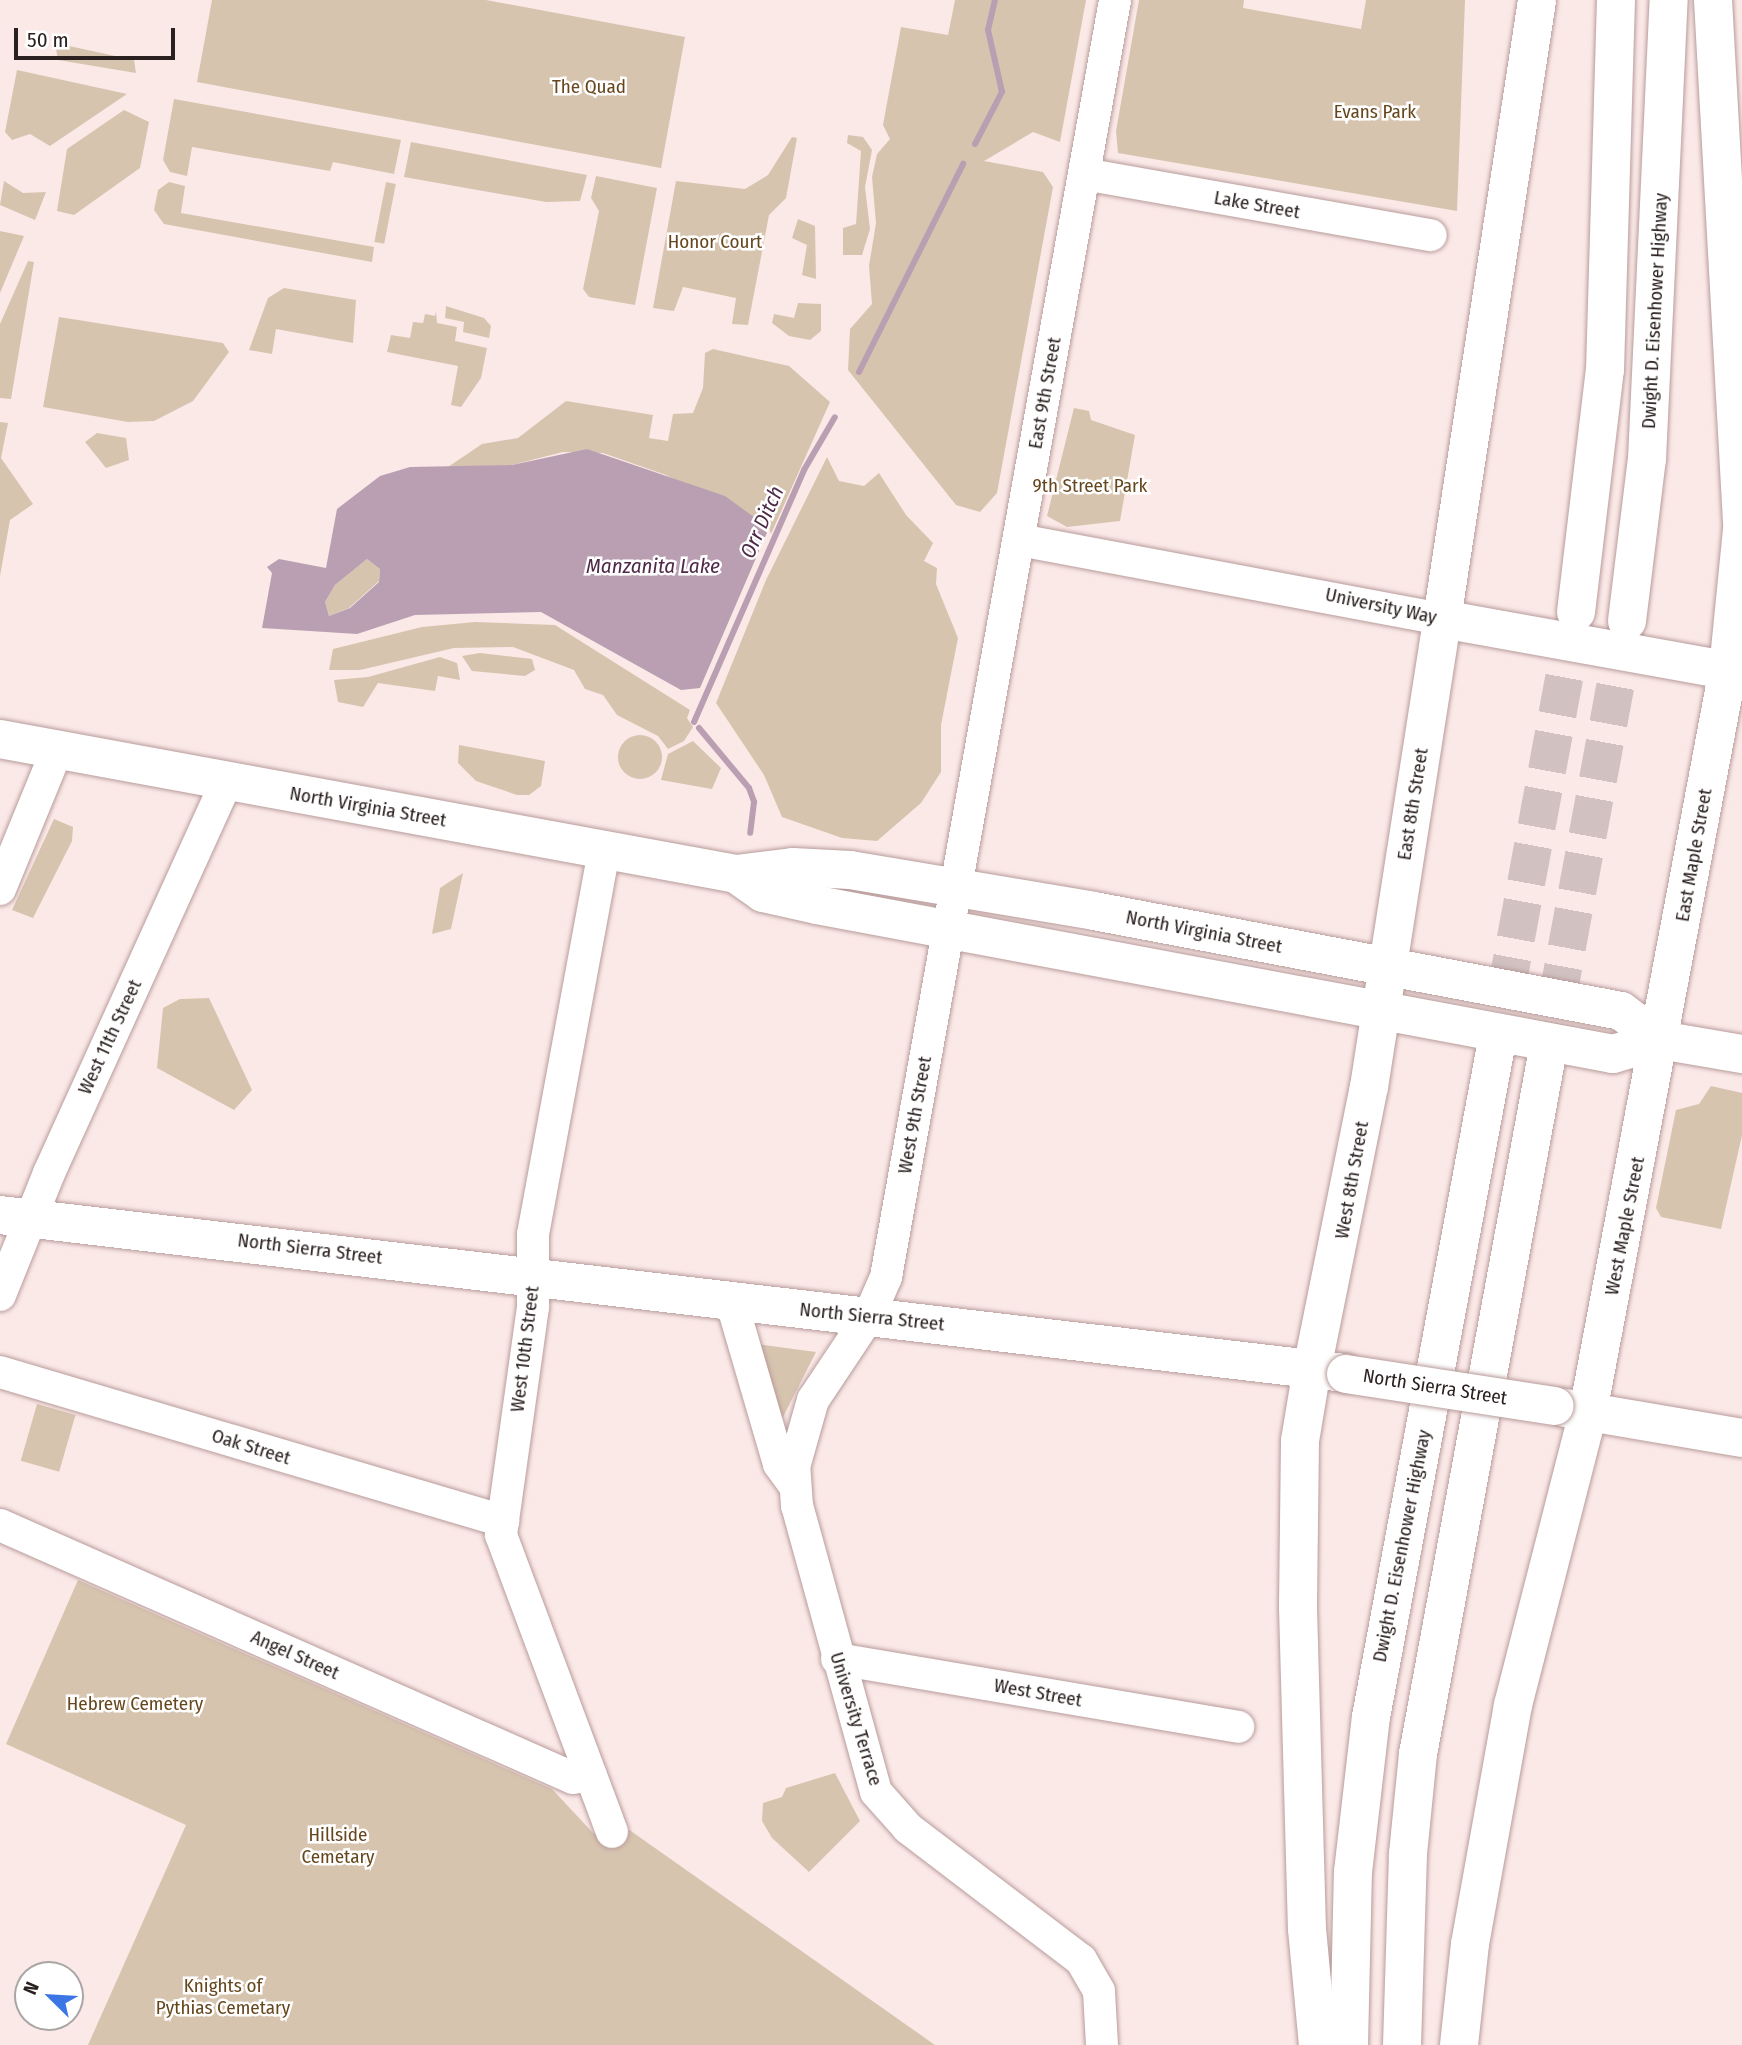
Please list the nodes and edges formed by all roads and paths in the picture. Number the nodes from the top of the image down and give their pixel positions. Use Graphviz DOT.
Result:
graph roads {
  1 [pos="1115,0"];
  2 [pos="1537,0"];
  3 [pos="1616,0"];
  4 [pos="1669,0"];
  5 [pos="1713,0"];
  6 [pos="1084,174"];
  7 [pos="1431,235"];
  8 [pos="1742,522"];
  9 [pos="1742,529"];
  10 [pos="1019,540"];
  11 [pos="1576,612"];
  12 [pos="1442,618"];
  13 [pos="1626,621"];
  14 [pos="1735,671"];
  15 [pos="0,739"];
  16 [pos="57,750"];
  17 [pos="226,782"];
  18 [pos="604,851"];
  19 [pos="0,889"];
  20 [pos="952,909"];
  21 [pos="1384,988"];
  22 [pos="1660,1040"];
  23 [pos="1494,1051"];
  24 [pos="1742,1054"];
  25 [pos="1546,1060"];
  26 [pos="16,1217"];
  27 [pos="534,1276"];
  28 [pos="0,1295"];
  29 [pos="732,1300"];
  30 [pos="869,1316"];
  31 [pos="1329,1371"];
  32 [pos="0,1372"];
  33 [pos="1571,1409"];
  34 [pos="1742,1438"];
  35 [pos="794,1486"];
  36 [pos="503,1521"];
  37 [pos="0,1525"];
  38 [pos="837,1659"];
  39 [pos="1238,1727"];
  40 [pos="591,1775"];
  41 [pos="612,1832"];
  42 [pos="1102,2045"];
  43 [pos="1318,2045"];
  44 [pos="1349,2045"];
  45 [pos="1402,2045"];
  46 [pos="1459,2045"];
  1 -- 6 [label="street, East 9th Street"];
  2 -- 12 [label="main road, East 8th Street"];
  3 -- 11 [label="main road"];
  4 -- 13 [label="main road, Dwight D. Eisenhower Highway"];
  5 -- 8 [label="main road"];
  6 -- 7 [label="street, Lake Street"];
  6 -- 10 [label="street, East 9th Street"];
  9 -- 14 [label="main road, East Maple Street"];
  10 -- 12 [label="street, University Way"];
  10 -- 20 [label="street, East 9th Street"];
  12 -- 14 [label="main road, University Way"];
  12 -- 21 [label="main road, East 8th Street"];
  14 -- 22 [label="main road, East Maple Street"];
  15 -- 16 [label="main road, North Virginia Street"];
  16 -- 17 [label="main road, North Virginia Street"];
  16 -- 19 [label="street"];
  17 -- 18 [label="main road, North Virginia Street"];
  17 -- 26 [label="street, West 11th Street"];
  18 -- 20 [label="main road, North Virginia Street"];
  18 -- 27 [label="street, West 10th Street"];
  20 -- 21 [label="main road, North Virginia Street"];
  20 -- 30 [label="street, West 9th Street"];
  21 -- 22 [label="main road, North Virginia Street"];
  21 -- 31 [label="main road, West 8th Street"];
  22 -- 24 [label="main road, North Virginia Street"];
  22 -- 33 [label="main road, West Maple Street"];
  23 -- 44 [label="main road, Dwight D. Eisenhower Highway"];
  25 -- 45 [label="main road"];
  26 -- 27 [label="main road, North Sierra Street"];
  26 -- 28 [label="street, West 11th Street"];
  27 -- 29 [label="main road, North Sierra Street"];
  27 -- 36 [label="street, West 10th Street"];
  29 -- 30 [label="main road, North Sierra Street"];
  29 -- 35 [label="street"];
  30 -- 31 [label="main road, North Sierra Street"];
  30 -- 35 [label="street, University Terrace"];
  31 -- 33 [label="main road, North Sierra Street, bridge"];
  31 -- 43 [label="main road, West 8th Street"];
  32 -- 36 [label="street, Oak Street"];
  33 -- 34 [label="main road, North Sierra Street"];
  33 -- 46 [label="main road, West Maple Street"];
  35 -- 38 [label="street, University Terrace"];
  36 -- 40 [label="street, West 10th Street"];
  37 -- 40 [label="street, Angel Street"];
  38 -- 39 [label="street, West Street"];
  38 -- 42 [label="street, University Terrace"];
  40 -- 41 [label="street, West 10th Street"];
}
